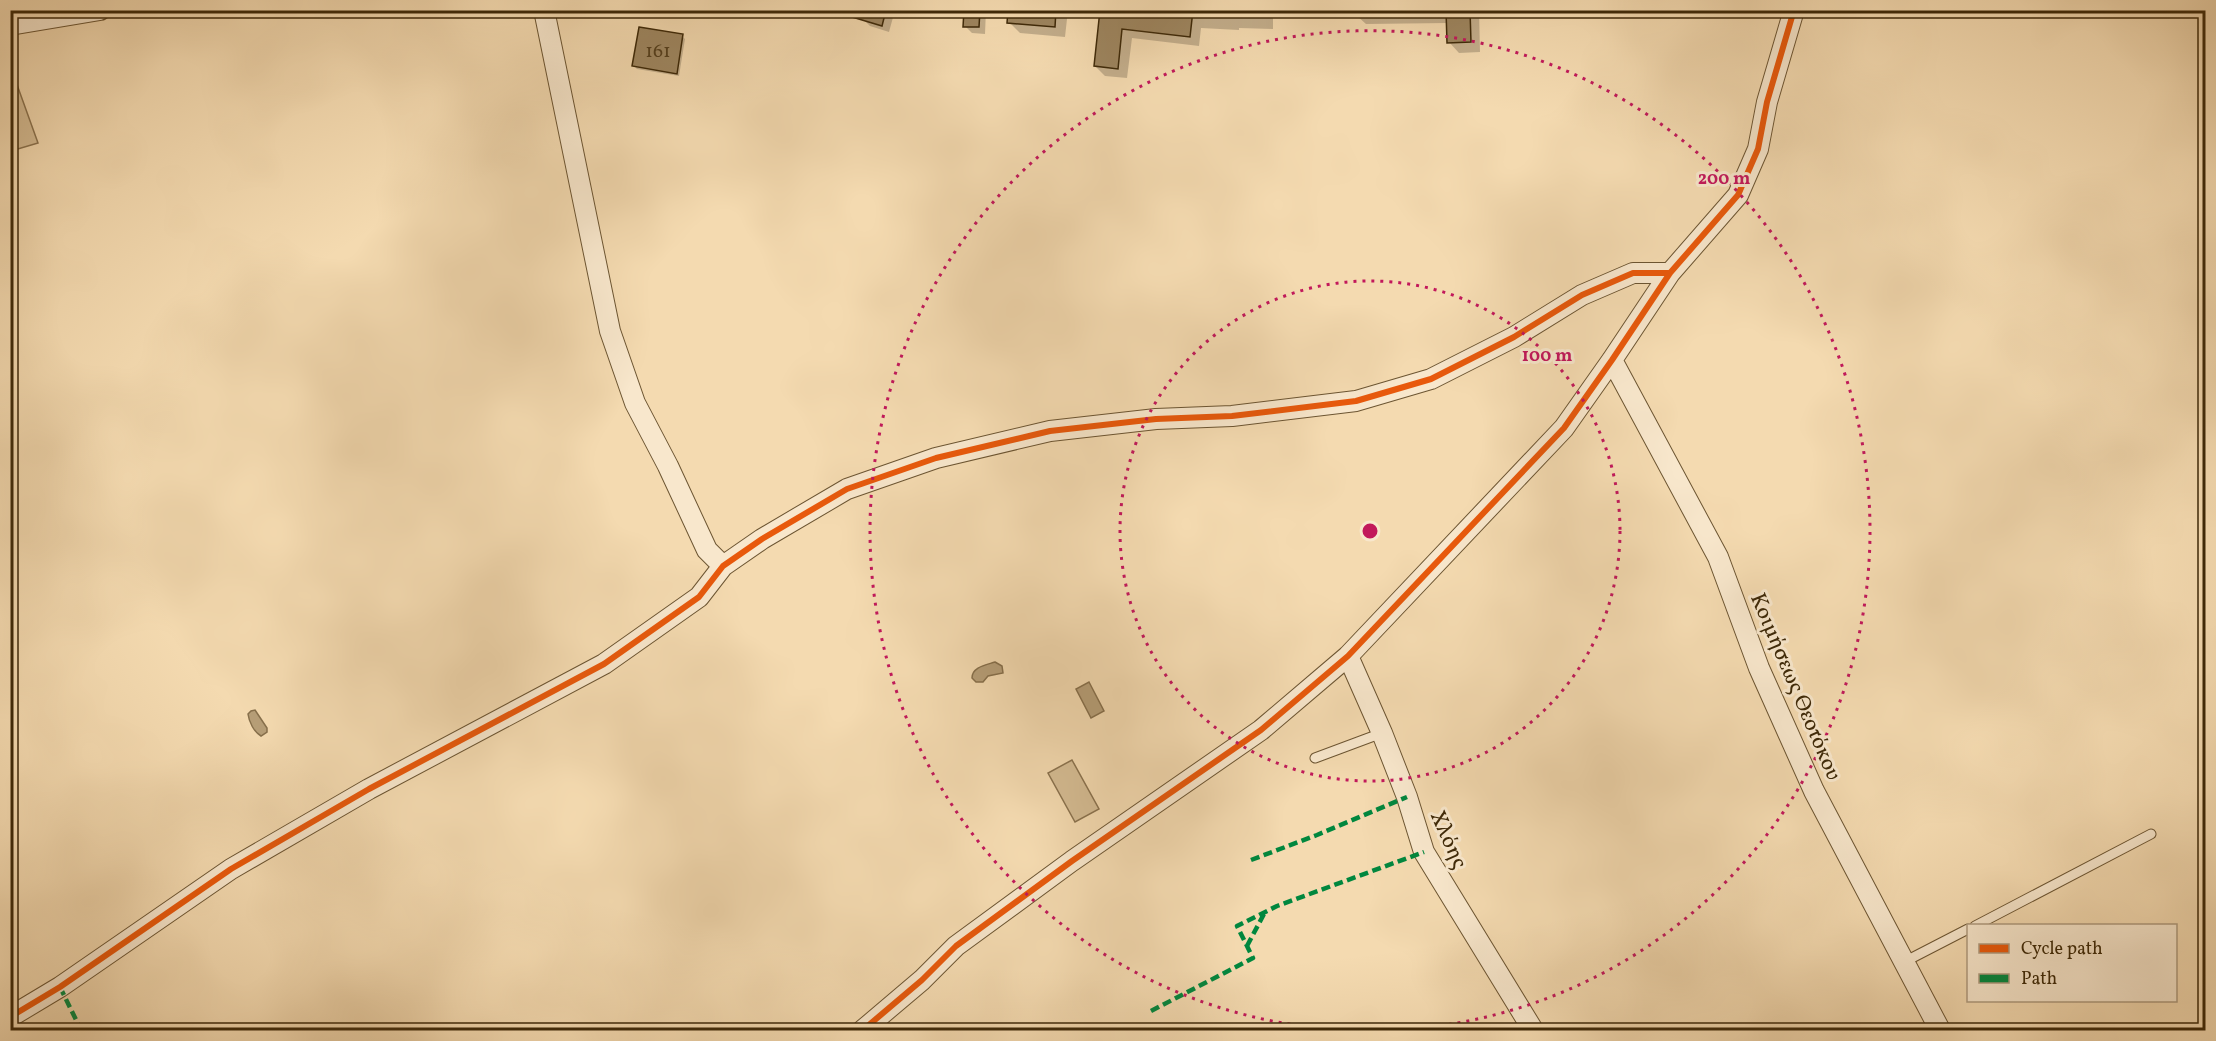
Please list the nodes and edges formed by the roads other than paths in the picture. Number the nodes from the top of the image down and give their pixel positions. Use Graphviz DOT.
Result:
graph roads {
  1 [pos="100,10"];
  2 [pos="544,10"];
  3 [pos="1794,10"];
  4 [pos="10,25"];
  5 [pos="1670,273"];
  6 [pos="1612,360"];
  7 [pos="723,566"];
  8 [pos="1348,656"];
  9 [pos="1382,734"];
  10 [pos="1315,758"];
  11 [pos="2151,834"];
  12 [pos="1979,924"];
  13 [pos="1967,930"];
  14 [pos="1904,962"];
  15 [pos="10,1017"];
  16 [pos="862,1030"];
  17 [pos="1533,1030"];
  18 [pos="1940,1030"];
  1 -- 4 [label="street"];
  2 -- 7 [label="street"];
  3 -- 5 [label="street"];
  5 -- 6 [label="street"];
  5 -- 7 [label="street"];
  6 -- 8 [label="street"];
  6 -- 14 [label="street, Κοιμήσεως Θεοτόκου"];
  7 -- 15 [label="street"];
  8 -- 9 [label="street, Χλόης"];
  8 -- 16 [label="street"];
  9 -- 10 [label="lane"];
  9 -- 17 [label="street, Χλόης"];
  11 -- 12 [label="lane"];
  13 -- 14 [label="lane"];
  14 -- 18 [label="street, Κοιμήσεως Θεοτόκου"];
}
